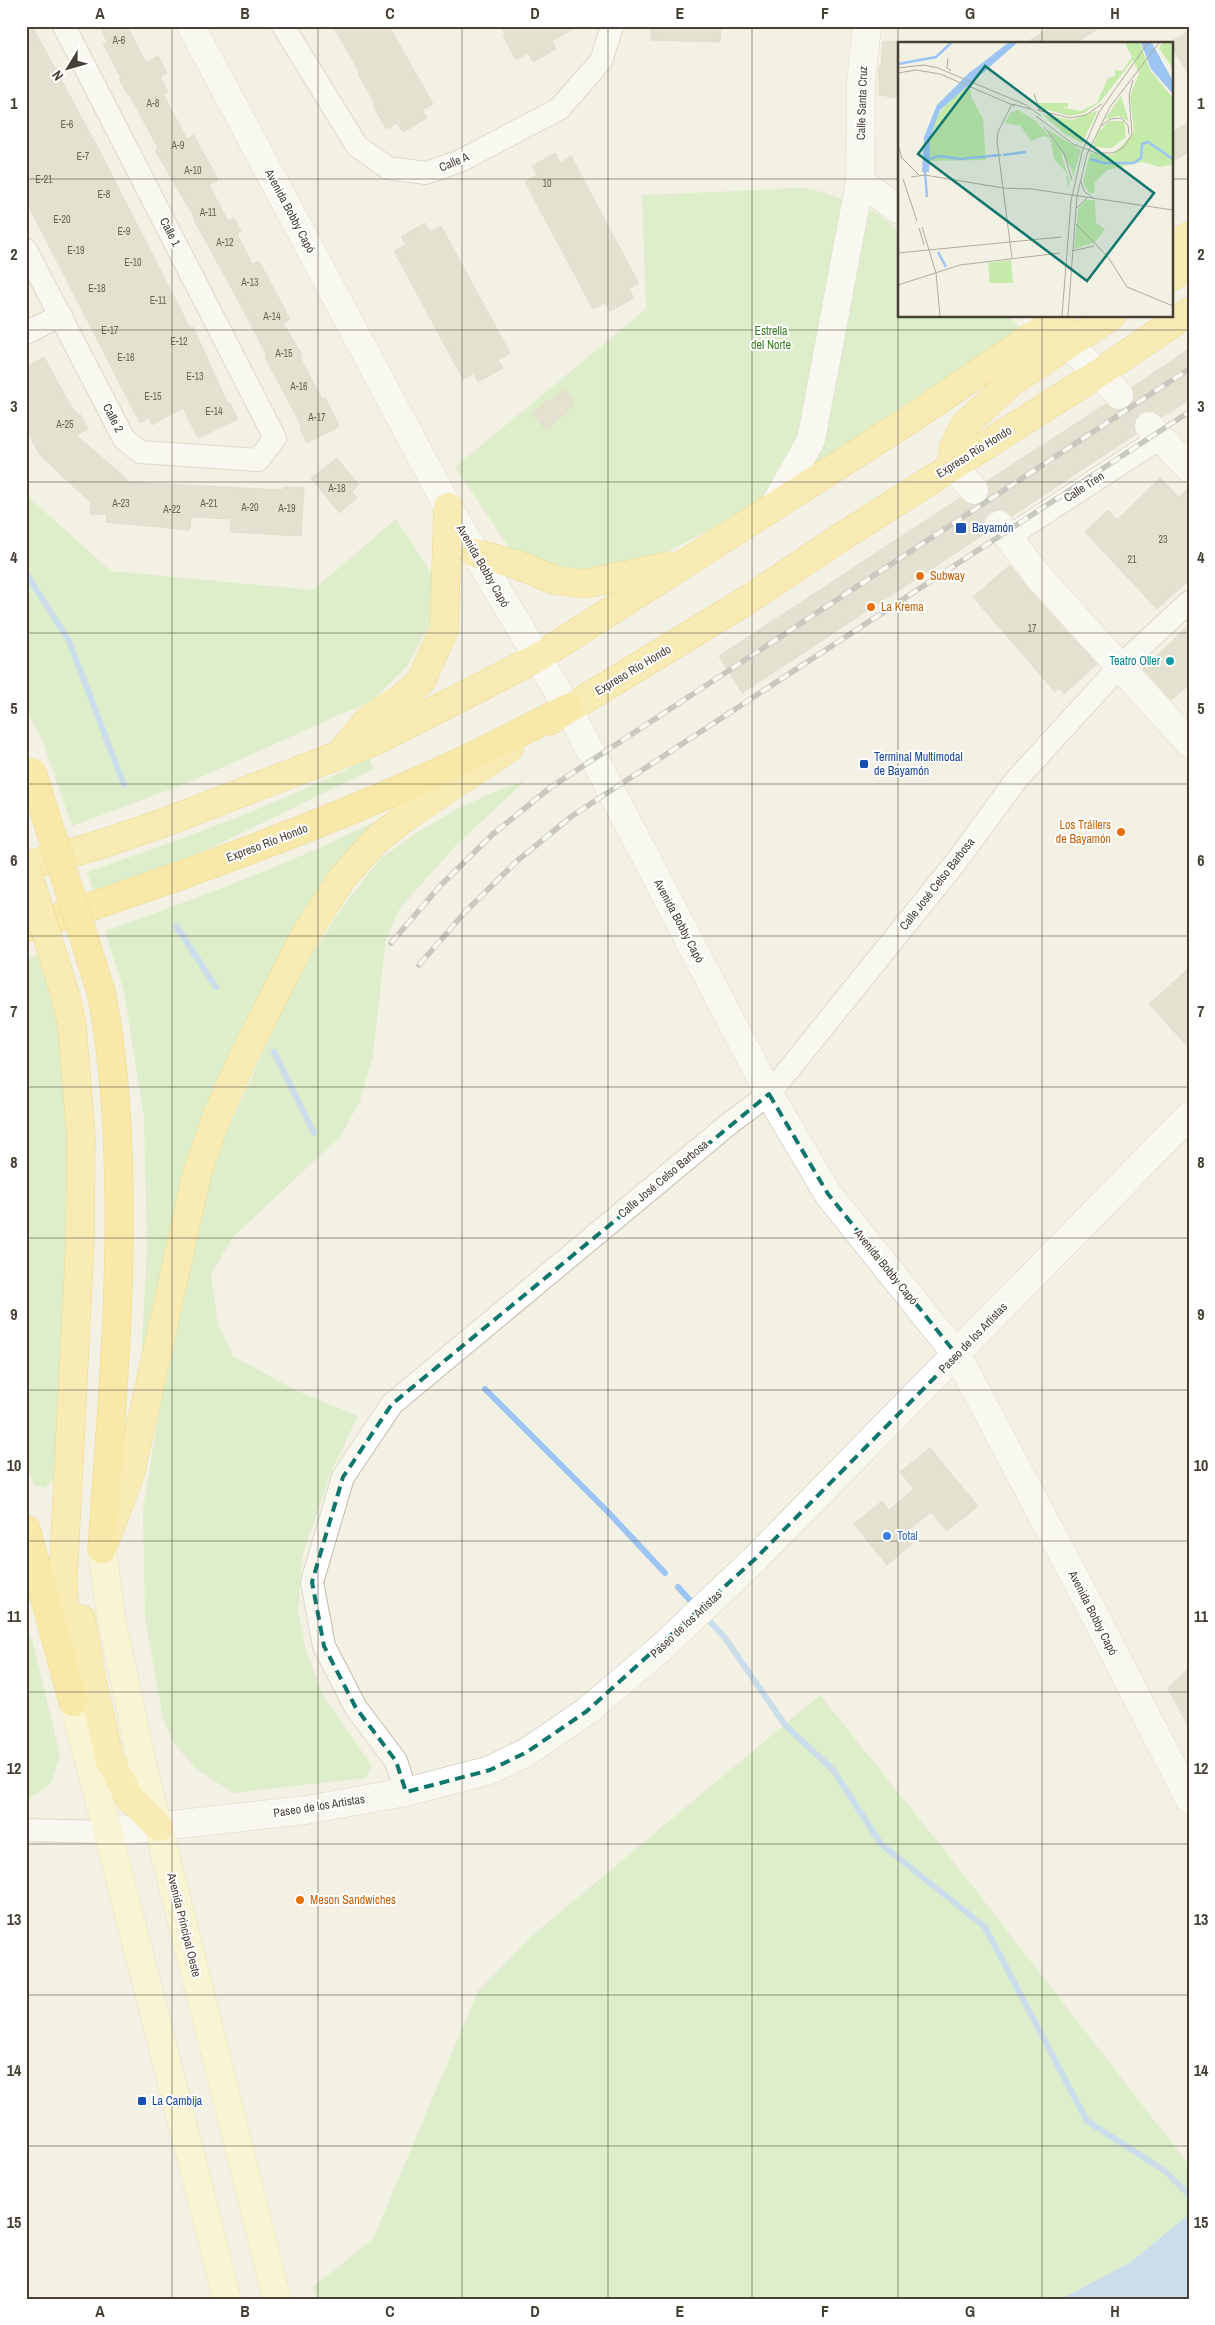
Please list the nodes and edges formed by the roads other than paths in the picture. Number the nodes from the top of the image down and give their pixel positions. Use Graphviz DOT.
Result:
graph roads {
  1 [pos="64,26"];
  2 [pos="191,26"];
  3 [pos="283,26"];
  4 [pos="612,26"];
  5 [pos="867,26"];
  6 [pos="860,181"];
  7 [pos="898,209"];
  8 [pos="1189,236"];
  9 [pos="1172,246"];
  10 [pos="26,250"];
  11 [pos="1189,266"];
  12 [pos="1172,277"];
  13 [pos="1189,312"];
  14 [pos="61,315"];
  15 [pos="1108,318"];
  16 [pos="1048,319"];
  17 [pos="26,333"];
  18 [pos="1067,345"];
  19 [pos="1099,373"];
  20 [pos="1119,395"];
  21 [pos="1154,432"];
  22 [pos="275,438"];
  23 [pos="952,465"];
  24 [pos="1189,468"];
  25 [pos="974,490"];
  26 [pos="774,506"];
  27 [pos="448,507"];
  28 [pos="1004,531"];
  29 [pos="475,553"];
  30 [pos="685,563"];
  31 [pos="1189,602"];
  32 [pos="536,658"];
  33 [pos="1120,666"];
  34 [pos="568,708"];
  35 [pos="1189,743"];
  36 [pos="340,755"];
  37 [pos="29,767"];
  38 [pos="26,866"];
  39 [pos="26,928"];
  40 [pos="769,1094"];
  41 [pos="1189,1116"];
  42 [pos="957,1355"];
  43 [pos="70,1440"];
  44 [pos="27,1543"];
  45 [pos="102,1549"];
  46 [pos="73,1702"];
  47 [pos="406,1792"];
  48 [pos="1189,1800"];
  49 [pos="160,1827"];
  50 [pos="26,1830"];
  51 [pos="108,1832"];
  52 [pos="227,2299"];
  53 [pos="277,2299"];
  1 -- 22 [label="street, Calle 1"];
  2 -- 27 [label="street, Avenida Bobby Capó"];
  3 -- 4 [label="street, Calle A"];
  5 -- 6 [label="street, Calle Santa Cruz"];
  6 -- 7 [label="street"];
  6 -- 26 [label="street, Calle Santa Cruz"];
  8 -- 9 [label="highway"];
  10 -- 14 [label="street, Calle 2"];
  11 -- 12 [label="highway"];
  13 -- 19 [label="highway, Expreso Río Hondo"];
  14 -- 17 [label="street"];
  14 -- 22 [label="street, Calle 2"];
  15 -- 18 [label="highway"];
  16 -- 18 [label="street"];
  16 -- 26 [label="highway"];
  18 -- 19 [label="street"];
  18 -- 23 [label="highway"];
  19 -- 20 [label="street"];
  19 -- 23 [label="highway, Expreso Río Hondo"];
  21 -- 24 [label="street"];
  21 -- 28 [label="street, Calle Tren"];
  23 -- 25 [label="street"];
  23 -- 34 [label="highway, Expreso Río Hondo"];
  26 -- 30 [label="highway"];
  27 -- 29 [label="street, Avenida Bobby Capó"];
  27 -- 36 [label="highway"];
  28 -- 33 [label="street"];
  29 -- 30 [label="highway"];
  29 -- 32 [label="street, Avenida Bobby Capó"];
  30 -- 32 [label="highway"];
  31 -- 33 [label="street, Calle José Celso Barbosa"];
  32 -- 34 [label="street, Avenida Bobby Capó"];
  32 -- 36 [label="highway"];
  33 -- 35 [label="street"];
  33 -- 40 [label="street, Calle José Celso Barbosa"];
  34 -- 39 [label="highway, Expreso Río Hondo"];
  34 -- 40 [label="street, Avenida Bobby Capó"];
  34 -- 45 [label="highway"];
  36 -- 38 [label="highway"];
  37 -- 45 [label="highway, bridge"];
  38 -- 43 [label="highway, bridge"];
  40 -- 42 [label="street, Avenida Bobby Capó"];
  40 -- 47 [label="street, Calle José Celso Barbosa"];
  41 -- 42 [label="street, Paseo de los Artistas"];
  42 -- 47 [label="street, Paseo de los Artistas"];
  42 -- 48 [label="street, Avenida Bobby Capó"];
  43 -- 46 [label="highway"];
  43 -- 49 [label="highway"];
  44 -- 46 [label="highway"];
  45 -- 49 [label="main road, Avenida Principal Oeste"];
  46 -- 51 [label="main road"];
  47 -- 49 [label="street, Paseo de los Artistas"];
  49 -- 51 [label="street, Paseo de los Artistas"];
  49 -- 53 [label="main road, Avenida Principal Oeste"];
  50 -- 51 [label="street, Paseo de los Artistas"];
  51 -- 52 [label="main road"];
}
